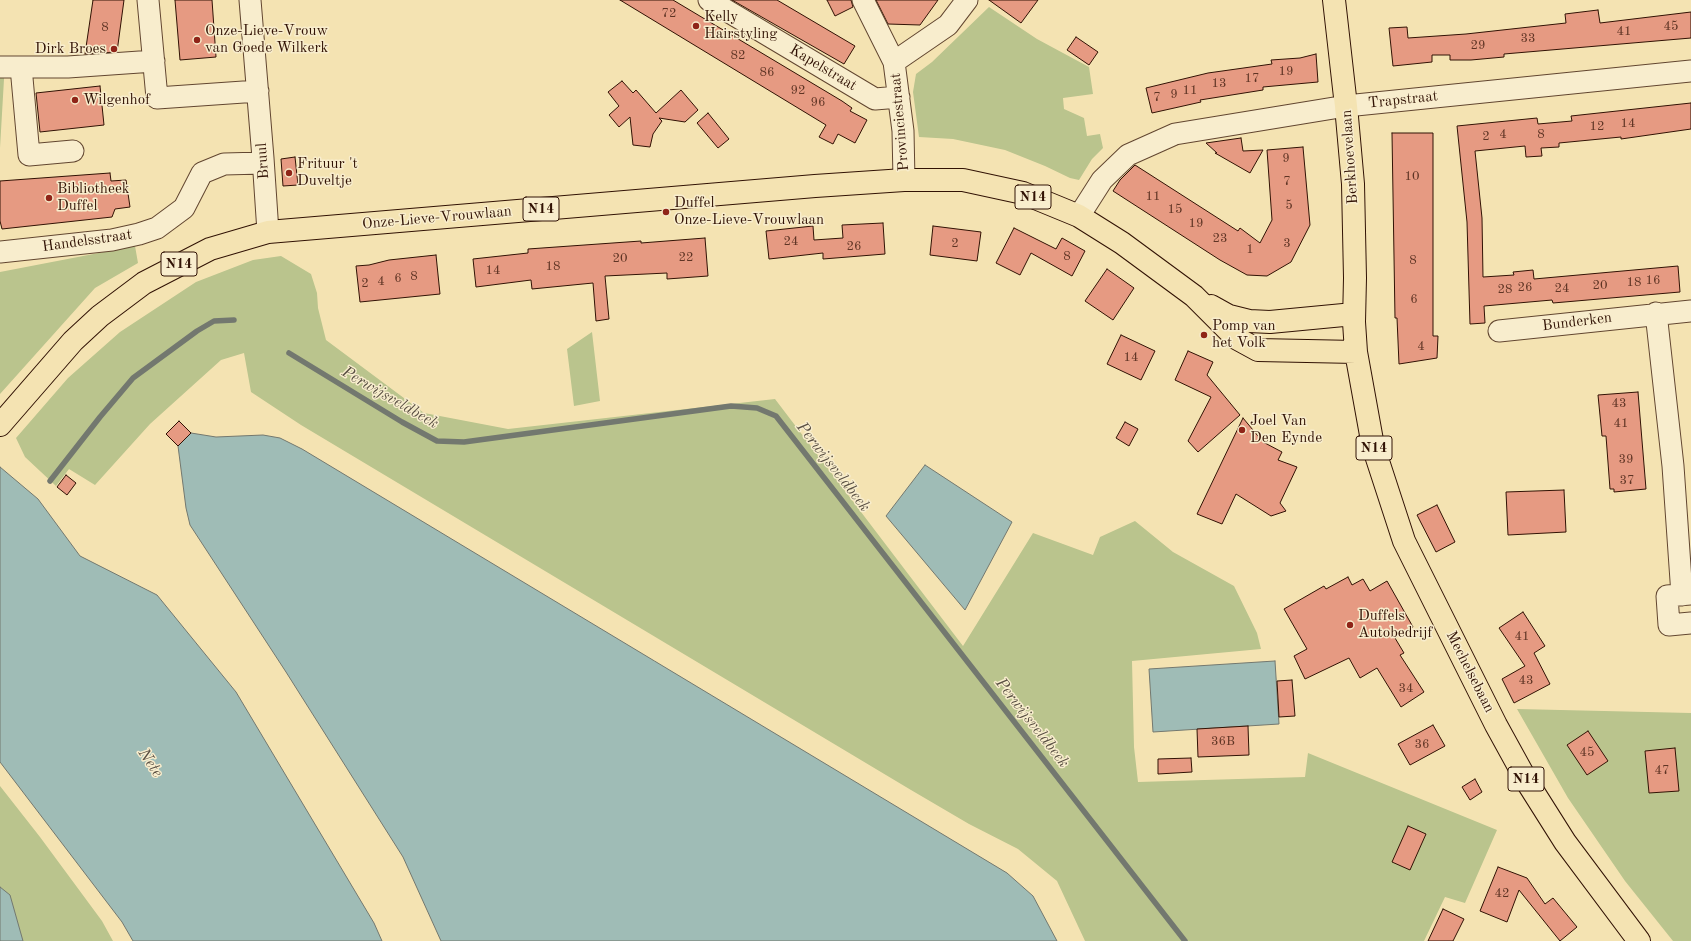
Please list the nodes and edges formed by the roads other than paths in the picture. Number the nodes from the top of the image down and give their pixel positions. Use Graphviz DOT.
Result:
graph roads {
  1 [pos="148,0"];
  2 [pos="250,0"];
  3 [pos="709,0"];
  4 [pos="863,0"];
  5 [pos="967,0"];
  6 [pos="1334,0"];
  7 [pos="154,61"];
  8 [pos="894,62"];
  9 [pos="0,67"];
  10 [pos="21,67"];
  11 [pos="1691,71"];
  12 [pos="258,91"];
  13 [pos="899,97"];
  14 [pos="1346,106"];
  15 [pos="73,151"];
  16 [pos="263,163"];
  17 [pos="904,180"];
  18 [pos="1079,216"];
  19 [pos="268,232"];
  20 [pos="0,252"];
  21 [pos="1194,296"];
  22 [pos="1691,311"];
  23 [pos="1354,314"];
  24 [pos="1656,314"];
  25 [pos="1499,331"];
  26 [pos="1356,352"];
  27 [pos="0,425"];
  28 [pos="1686,594"];
  29 [pos="1691,623"];
  30 [pos="1639,941"];
  1 -- 7 [label="street"];
  2 -- 12 [label="street, Bruul"];
  3 -- 13 [label="street, Kapelstraat"];
  4 -- 8 [label="street, Provinciestraat"];
  5 -- 8 [label="street"];
  6 -- 14 [label="main road, Berkhoevelaan"];
  7 -- 10 [label="street"];
  7 -- 12 [label="street"];
  8 -- 13 [label="street, Provinciestraat"];
  9 -- 10 [label="street"];
  10 -- 15 [label="street"];
  11 -- 14 [label="street, Trapstraat"];
  12 -- 16 [label="street, Bruul"];
  13 -- 17 [label="street, Provinciestraat"];
  14 -- 18 [label="street, Trapstraat"];
  14 -- 23 [label="main road, Berkhoevelaan"];
  16 -- 19 [label="street, Bruul"];
  16 -- 20 [label="street, Handelsstraat"];
  17 -- 18 [label="main road, Onze-Lieve-Vrouwlaan / N14"];
  17 -- 19 [label="main road, Onze-Lieve-Vrouwlaan / N14"];
  18 -- 21 [label="main road, Onze-Lieve-Vrouwlaan / N14"];
  19 -- 27 [label="main road, Onze-Lieve-Vrouwlaan / N14"];
  21 -- 23 [label="main road, N14"];
  21 -- 26 [label="main road, N14"];
  22 -- 24 [label="street, Bunderken"];
  23 -- 26 [label="main road, Mechelsebaan / N14"];
  24 -- 25 [label="street, Bunderken"];
  24 -- 28 [label="street"];
  26 -- 30 [label="main road, Mechelsebaan / N14"];
  28 -- 29 [label="street"];
}
